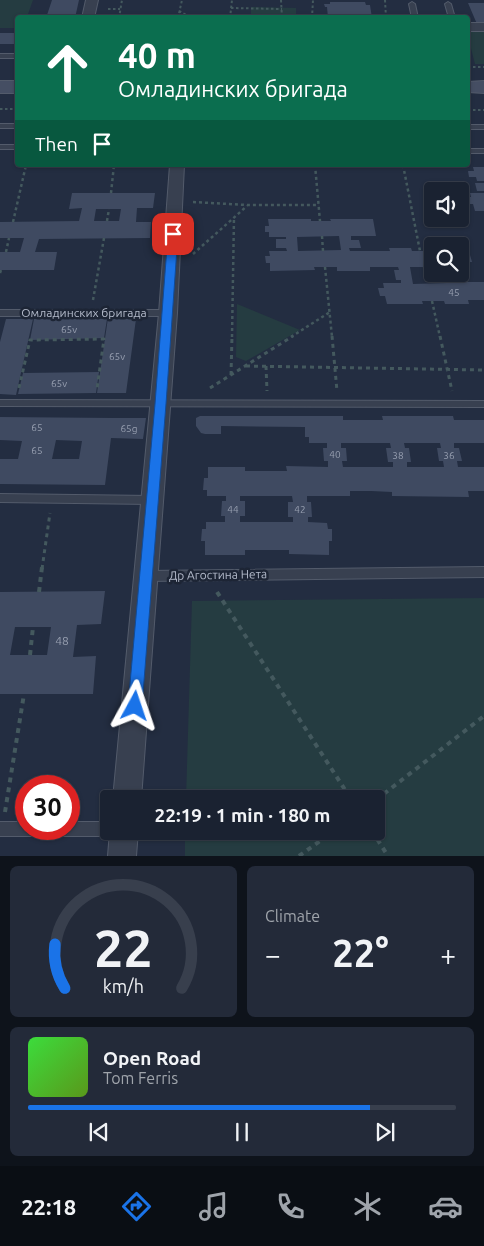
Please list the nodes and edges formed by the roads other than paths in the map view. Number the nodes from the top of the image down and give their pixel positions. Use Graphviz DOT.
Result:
graph roads {
  1 [pos="92,0"];
  2 [pos="412,4"];
  3 [pos="448,4"];
  4 [pos="89,15"];
  5 [pos="414,15"];
  6 [pos="451,15"];
  7 [pos="470,27"];
  8 [pos="484,27"];
  9 [pos="0,56"];
  10 [pos="15,56"];
  11 [pos="0,87"];
  12 [pos="15,87"];
  13 [pos="470,87"];
  14 [pos="484,87"];
  15 [pos="0,126"];
  16 [pos="15,126"];
  17 [pos="470,127"];
  18 [pos="484,127"];
  19 [pos="0,147"];
  20 [pos="15,147"];
  21 [pos="470,151"];
  22 [pos="484,151"];
  23 [pos="177,167"];
  24 [pos="0,313"];
  25 [pos="168,313"];
  26 [pos="0,403"];
  27 [pos="161,404"];
  28 [pos="484,404"];
  29 [pos="0,498"];
  30 [pos="151,500"];
  31 [pos="484,572"];
  32 [pos="146,576"];
  33 [pos="128,790"];
  34 [pos="100,829"];
  35 [pos="1,830"];
  36 [pos="123,840"];
  37 [pos="122,856"];
  1 -- 4 [label="street"];
  2 -- 5 [label="lane"];
  3 -- 6 [label="lane"];
  7 -- 8 [label="street"];
  9 -- 10 [label="lane"];
  11 -- 12 [label="street"];
  13 -- 14 [label="street"];
  15 -- 16 [label="lane"];
  17 -- 18 [label="lane"];
  19 -- 20 [label="lane"];
  21 -- 22 [label="lane"];
  23 -- 25 [label="street"];
  24 -- 25 [label="lane, Омладинских бригада"];
  25 -- 27 [label="street"];
  26 -- 27 [label="lane"];
  27 -- 28 [label="lane"];
  27 -- 30 [label="street"];
  29 -- 30 [label="lane"];
  30 -- 32 [label="street"];
  31 -- 32 [label="lane, Др Агостина Нета"];
  32 -- 33 [label="street"];
  34 -- 35 [label="lane"];
  36 -- 37 [label="street"];
}
